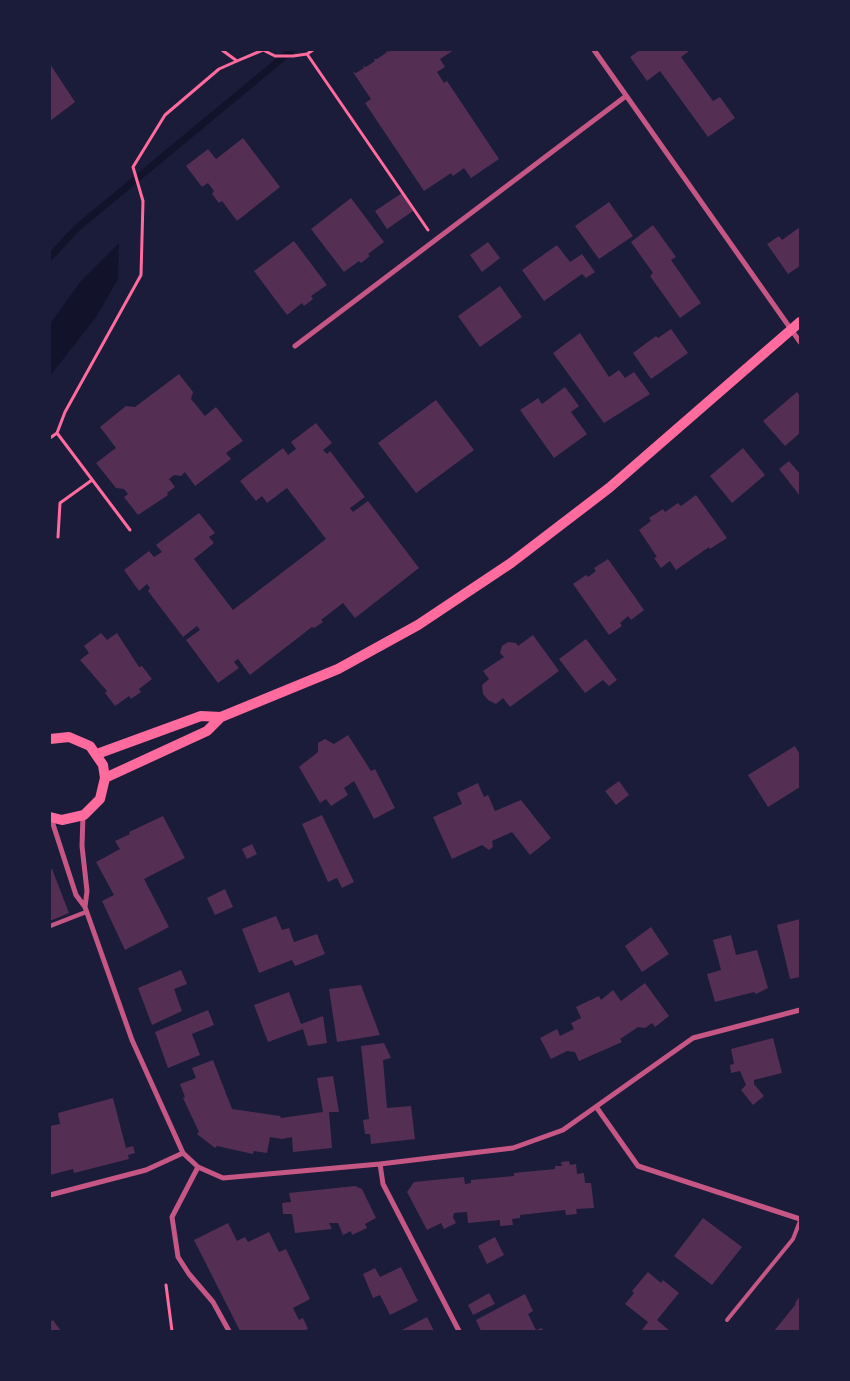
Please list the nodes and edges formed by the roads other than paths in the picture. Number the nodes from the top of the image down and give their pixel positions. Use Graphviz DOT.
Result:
graph roads {
  1 [pos="594,50"];
  2 [pos="626,96"];
  3 [pos="800,322"];
  4 [pos="790,330"];
  5 [pos="800,342"];
  6 [pos="295,346"];
  7 [pos="221,717"];
  8 [pos="50,740"];
  9 [pos="98,754"];
  10 [pos="105,778"];
  11 [pos="84,815"];
  12 [pos="51,818"];
  13 [pos="85,909"];
  14 [pos="50,926"];
  15 [pos="800,1010"];
  16 [pos="597,1108"];
  17 [pos="183,1153"];
  18 [pos="380,1164"];
  19 [pos="198,1166"];
  20 [pos="50,1195"];
  21 [pos="800,1220"];
  22 [pos="727,1320"];
  23 [pos="229,1331"];
  24 [pos="459,1331"];
  1 -- 2 [label="street"];
  2 -- 4 [label="street"];
  2 -- 6 [label="street"];
  3 -- 4 [label="main road"];
  4 -- 5 [label="street"];
  4 -- 7 [label="main road"];
  7 -- 9 [label="main road"];
  7 -- 10 [label="main road"];
  8 -- 9 [label="main road"];
  9 -- 10 [label="main road"];
  10 -- 11 [label="main road"];
  11 -- 12 [label="main road"];
  11 -- 13 [label="street"];
  12 -- 13 [label="street"];
  13 -- 14 [label="street"];
  13 -- 17 [label="street"];
  15 -- 16 [label="street"];
  16 -- 18 [label="street"];
  16 -- 21 [label="street"];
  17 -- 19 [label="street"];
  17 -- 20 [label="street"];
  18 -- 19 [label="street"];
  18 -- 24 [label="street"];
  19 -- 23 [label="street"];
  21 -- 22 [label="lane"];
}
